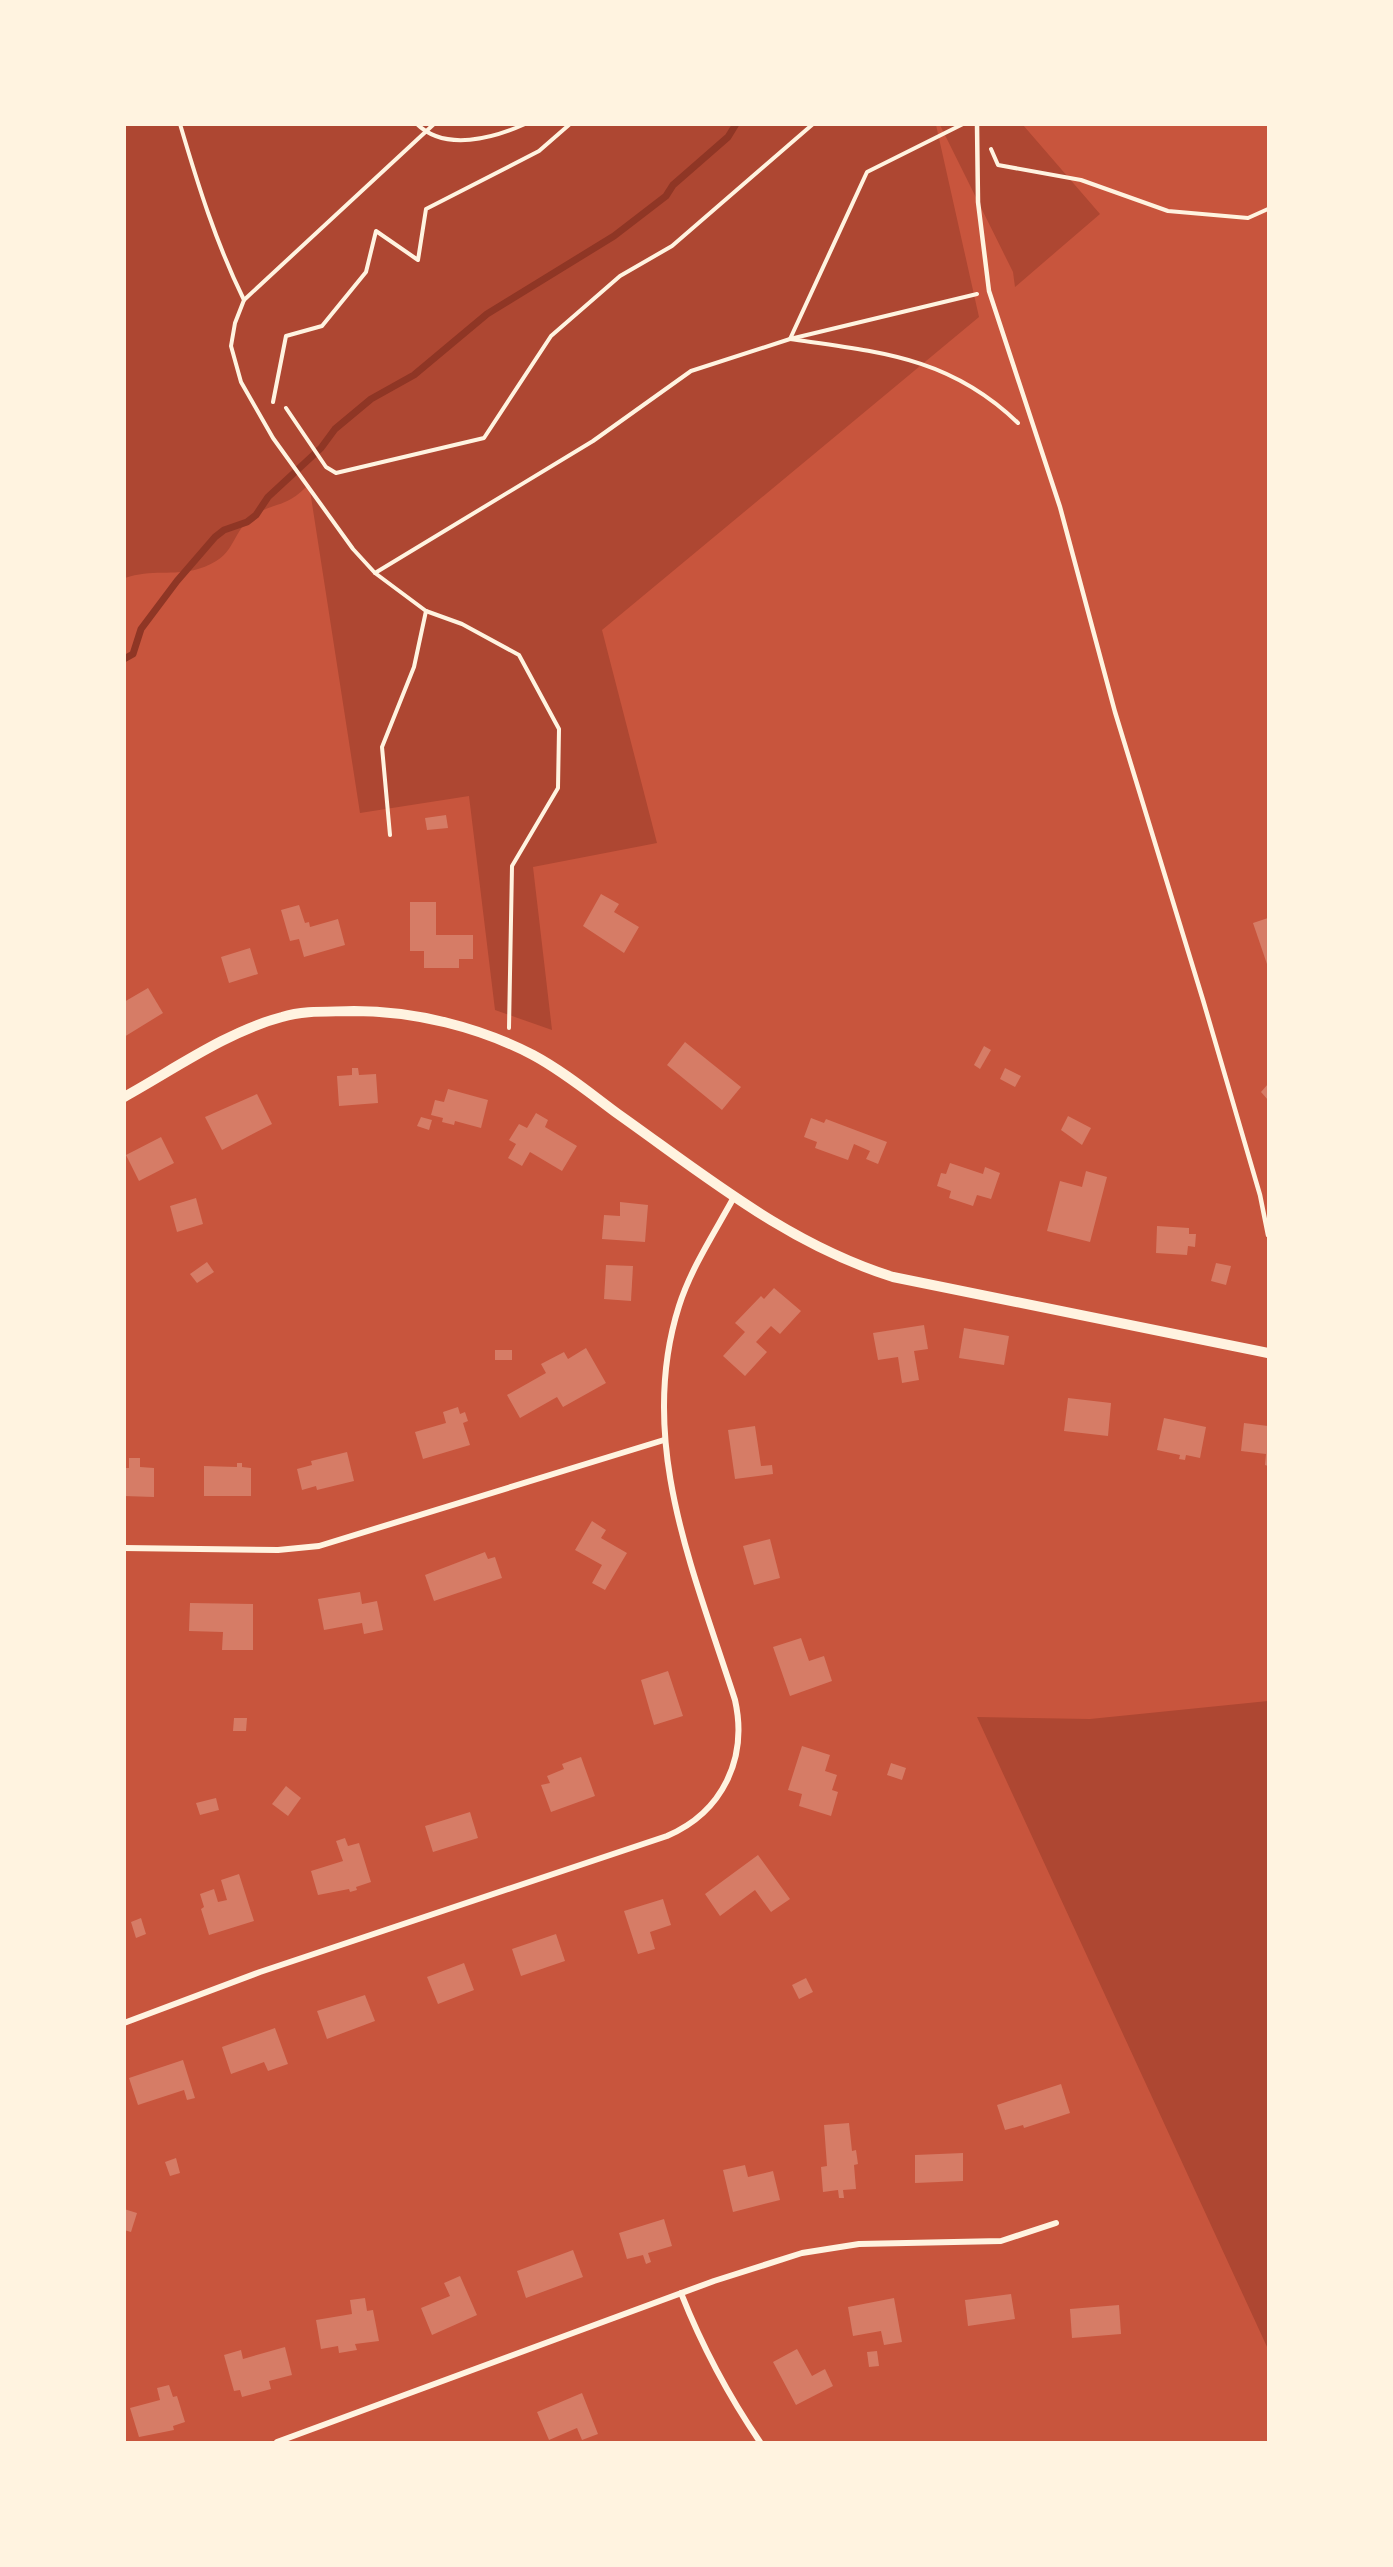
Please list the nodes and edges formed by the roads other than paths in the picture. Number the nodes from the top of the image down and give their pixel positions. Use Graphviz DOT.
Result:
graph roads {
  1 [pos="976,124"];
  2 [pos="124,1097"];
  3 [pos="734,1197"];
  4 [pos="1269,1235"];
  5 [pos="1269,1353"];
  6 [pos="664,1440"];
  7 [pos="124,1548"];
  8 [pos="124,2022"];
  9 [pos="1056,2223"];
  10 [pos="681,2293"];
  11 [pos="277,2442"];
  12 [pos="760,2442"];
  1 -- 4 [label="lane"];
  2 -- 3 [label="street"];
  3 -- 5 [label="street"];
  3 -- 6 [label="street"];
  6 -- 7 [label="street"];
  6 -- 8 [label="street"];
  9 -- 10 [label="street"];
  10 -- 11 [label="street"];
  10 -- 12 [label="street"];
}
